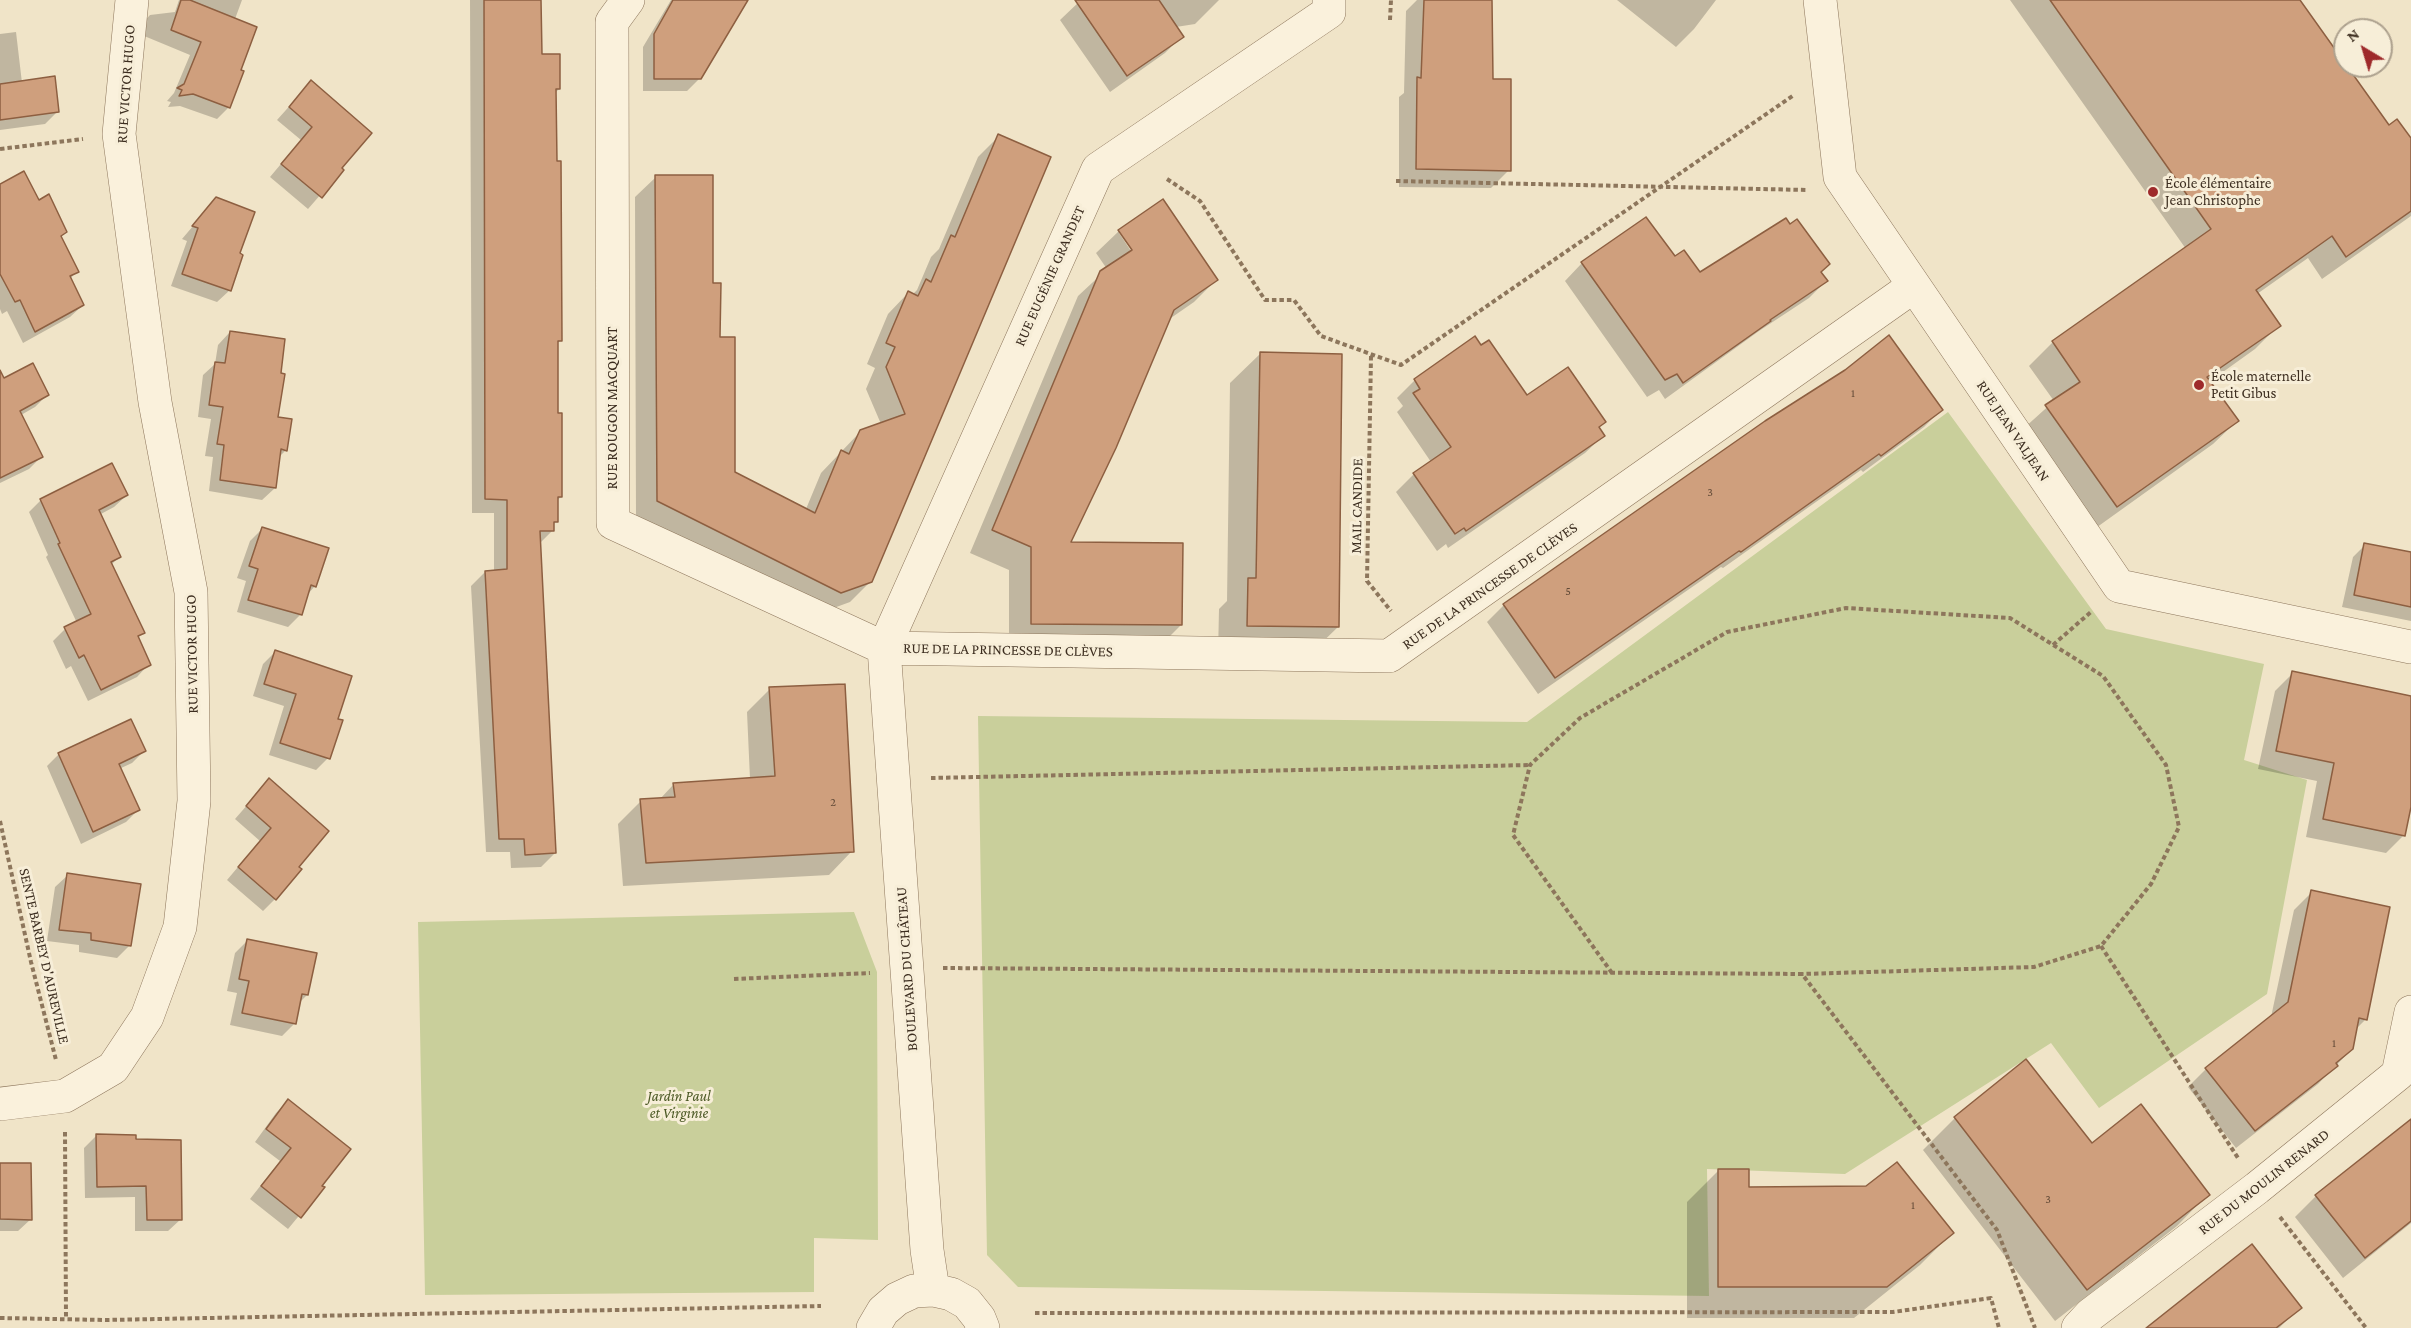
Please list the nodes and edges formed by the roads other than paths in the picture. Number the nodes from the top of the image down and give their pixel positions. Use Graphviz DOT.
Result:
graph roads {
  1 [pos="132,0"];
  2 [pos="628,0"];
  3 [pos="1329,0"];
  4 [pos="1820,0"];
  5 [pos="1914,286"];
  6 [pos="2411,647"];
  7 [pos="884,648"];
  8 [pos="2411,1012"];
  9 [pos="0,1104"];
  10 [pos="933,1290"];
  11 [pos="873,1328"];
  12 [pos="984,1328"];
  13 [pos="2078,1328"];
  1 -- 9 [label="street, RUE VICTOR HUGO"];
  2 -- 7 [label="street, RUE ROUGON MACQUART"];
  3 -- 7 [label="street, RUE EUGÉNIE GRANDET"];
  4 -- 5 [label="street, RUE JEAN VALJEAN"];
  5 -- 6 [label="street, RUE JEAN VALJEAN"];
  5 -- 7 [label="street, RUE DE LA PRINCESSE DE CLÈVES"];
  7 -- 10 [label="street, BOULEVARD DU CHÂTEAU"];
  8 -- 13 [label="street, RUE DU MOULIN RENARD"];
  10 -- 11 [label="street"];
  10 -- 12 [label="street"];
}
